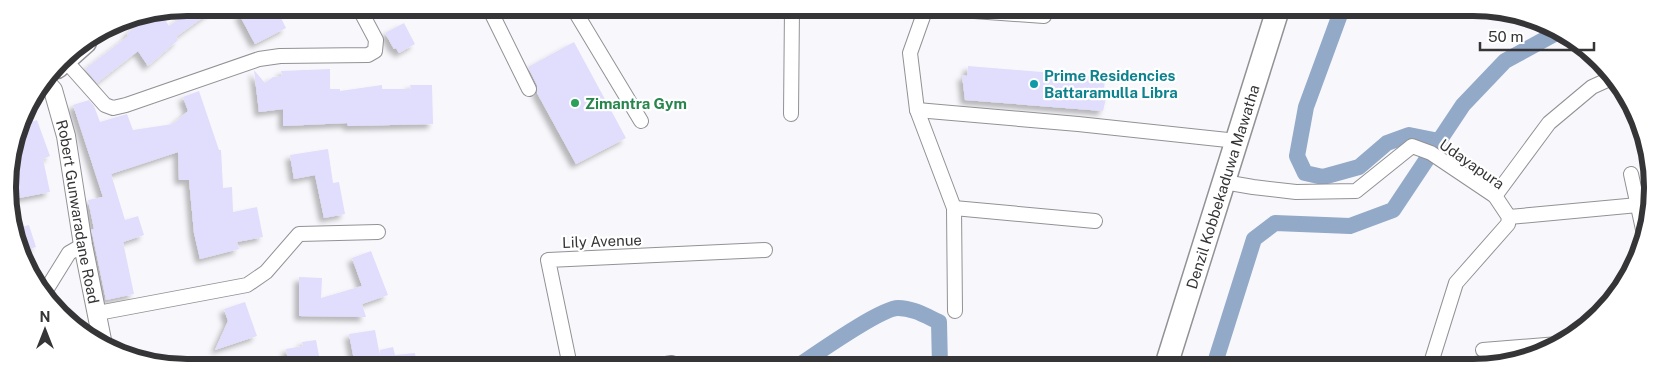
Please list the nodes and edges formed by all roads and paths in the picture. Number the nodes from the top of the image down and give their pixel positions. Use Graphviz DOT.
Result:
graph roads {
  1 [pos="363,16"];
  2 [pos="493,16"];
  3 [pos="579,16"];
  4 [pos="792,16"];
  5 [pos="923,16"];
  6 [pos="1276,16"];
  7 [pos="66,68"];
  8 [pos="1606,81"];
  9 [pos="49,87"];
  10 [pos="529,89"];
  11 [pos="918,110"];
  12 [pos="792,114"];
  13 [pos="641,121"];
  14 [pos="1237,141"];
  15 [pos="1631,174"];
  16 [pos="1224,182"];
  17 [pos="1495,196"];
  18 [pos="1638,205"];
  19 [pos="954,208"];
  20 [pos="1508,217"];
  21 [pos="1641,218"];
  22 [pos="1094,221"];
  23 [pos="378,232"];
  24 [pos="84,245"];
  25 [pos="765,250"];
  26 [pos="48,286"];
  27 [pos="956,311"];
  28 [pos="98,313"];
  29 [pos="101,335"];
  30 [pos="1538,346"];
  31 [pos="1483,350"];
  32 [pos="569,359"];
  33 [pos="1168,359"];
  34 [pos="1432,359"];
  1 -- 7 [label="street"];
  2 -- 10 [label="street"];
  3 -- 13 [label="street"];
  4 -- 12 [label="street"];
  5 -- 11 [label="street"];
  6 -- 14 [label="main road, Denzil Kobbekaduwa Mawatha"];
  8 -- 17 [label="street"];
  9 -- 24 [label="street, Robert Gunwaradane Road"];
  11 -- 14 [label="street"];
  11 -- 19 [label="street"];
  14 -- 16 [label="main road, Denzil Kobbekaduwa Mawatha"];
  15 -- 18 [label="street"];
  16 -- 17 [label="street, Udayapura"];
  16 -- 33 [label="main road, Denzil Kobbekaduwa Mawatha"];
  17 -- 20 [label="street, Udayapura"];
  18 -- 20 [label="street"];
  18 -- 21 [label="street"];
  19 -- 22 [label="street"];
  19 -- 27 [label="street"];
  20 -- 34 [label="street"];
  23 -- 28 [label="street"];
  24 -- 26 [label="street"];
  24 -- 28 [label="street, Robert Gunwaradane Road"];
  25 -- 32 [label="street, Lily Avenue"];
  28 -- 29 [label="street, Robert Gunwaradane Road"];
  30 -- 31 [label="street"];
}
